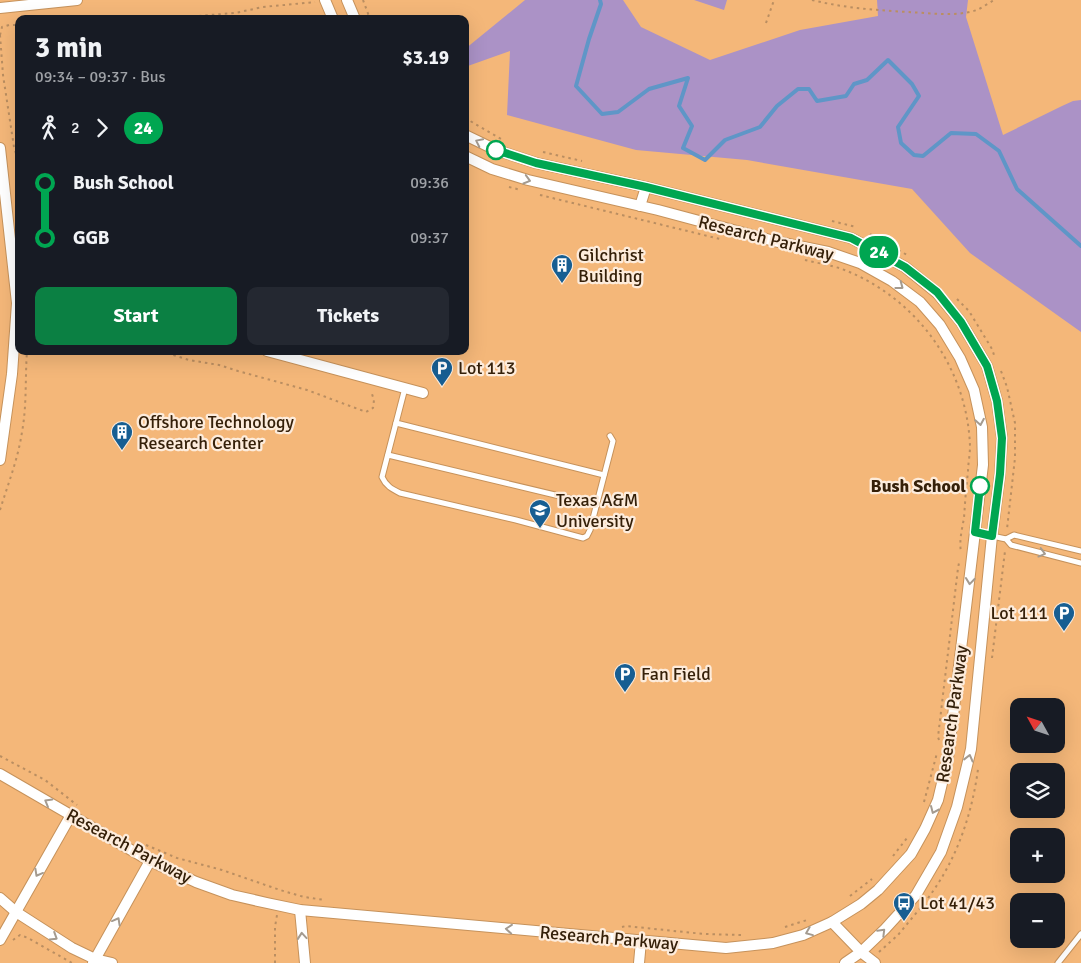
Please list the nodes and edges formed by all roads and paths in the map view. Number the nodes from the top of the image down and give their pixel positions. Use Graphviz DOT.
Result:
graph roads {
  1 [pos="77,0"];
  2 [pos="347,0"];
  3 [pos="363,0"];
  4 [pos="774,0"];
  5 [pos="812,0"];
  6 [pos="994,0"];
  7 [pos="320,1"];
  8 [pos="0,8"];
  9 [pos="210,15"];
  10 [pos="330,15"];
  11 [pos="353,15"];
  12 [pos="369,15"];
  13 [pos="766,22"];
  14 [pos="15,25"];
  15 [pos="0,35"];
  16 [pos="469,120"];
  17 [pos="469,137"];
  18 [pos="507,142"];
  19 [pos="0,148"];
  20 [pos="15,150"];
  21 [pos="542,152"];
  22 [pos="469,158"];
  23 [pos="588,162"];
  24 [pos="505,185"];
  25 [pos="646,187"];
  26 [pos="524,191"];
  27 [pos="533,194"];
  28 [pos="640,206"];
  29 [pos="825,219"];
  30 [pos="862,230"];
  31 [pos="870,234"];
  32 [pos="726,240"];
  33 [pos="910,257"];
  34 [pos="803,259"];
  35 [pos="15,277"];
  36 [pos="956,298"];
  37 [pos="15,338"];
  38 [pos="27,355"];
  39 [pos="173,355"];
  40 [pos="282,355"];
  41 [pos="995,356"];
  42 [pos="998,364"];
  43 [pos="374,380"];
  44 [pos="405,388"];
  45 [pos="423,393"];
  46 [pos="396,424"];
  47 [pos="610,436"];
  48 [pos="388,455"];
  49 [pos="0,460"];
  50 [pos="604,475"];
  51 [pos="597,505"];
  52 [pos="0,510"];
  53 [pos="975,532"];
  54 [pos="992,536"];
  55 [pos="1006,539"];
  56 [pos="1081,551"];
  57 [pos="962,556"];
  58 [pos="960,562"];
  59 [pos="1081,563"];
  60 [pos="991,666"];
  61 [pos="939,742"];
  62 [pos="938,751"];
  63 [pos="0,756"];
  64 [pos="979,766"];
  65 [pos="0,774"];
  66 [pos="77,805"];
  67 [pos="922,809"];
  68 [pos="71,815"];
  69 [pos="910,833"];
  70 [pos="142,844"];
  71 [pos="892,857"];
  72 [pos="150,861"];
  73 [pos="877,876"];
  74 [pos="0,898"];
  75 [pos="330,901"];
  76 [pos="844,901"];
  77 [pos="278,906"];
  78 [pos="300,910"];
  79 [pos="16,912"];
  80 [pos="811,919"];
  81 [pos="832,922"];
  82 [pos="620,927"];
  83 [pos="782,928"];
  84 [pos="1081,934"];
  85 [pos="748,936"];
  86 [pos="2,938"];
  87 [pos="640,940"];
  88 [pos="861,952"];
  89 [pos="94,961"];
  90 [pos="872,961"];
  91 [pos="72,963"];
  92 [pos="112,963"];
  93 [pos="275,963"];
  94 [pos="305,963"];
  95 [pos="640,963"];
  96 [pos="845,963"];
  97 [pos="1058,963"];
  1 -- 8 [label="street"];
  2 -- 11 [label="street"];
  3 -- 12 [label="path"];
  4 -- 13 [label="path"];
  5 -- 6 [label="path"];
  7 -- 9 [label="path"];
  7 -- 10 [label="street"];
  14 -- 15 [label="path"];
  15 -- 20 [label="path"];
  16 -- 18 [label="path"];
  25 -- 17 [label="street, Research Parkway, one-way"];
  19 -- 35 [label="street"];
  21 -- 23 [label="path"];
  22 -- 28 [label="street, Research Parkway, one-way"];
  24 -- 26 [label="path"];
  25 -- 28 [label="street"];
  25 -- 54 [label="street, Research Parkway"];
  27 -- 32 [label="path"];
  28 -- 53 [label="street, Research Parkway, one-way"];
  29 -- 30 [label="path"];
  31 -- 33 [label="path"];
  34 -- 57 [label="path"];
  36 -- 41 [label="path"];
  37 -- 49 [label="street"];
  38 -- 52 [label="path"];
  39 -- 43 [label="path"];
  40 -- 43 [label="street"];
  42 -- 55 [label="path"];
  43 -- 44 [label="street"];
  44 -- 45 [label="street"];
  44 -- 46 [label="lane"];
  46 -- 48 [label="lane"];
  46 -- 50 [label="lane"];
  47 -- 50 [label="lane"];
  48 -- 51 [label="lane"];
  48 -- 51 [label="lane"];
  50 -- 51 [label="lane"];
  53 -- 54 [label="street"];
  53 -- 81 [label="street, Research Parkway, one-way"];
  54 -- 55 [label="lane"];
  88 -- 54 [label="street, Research Parkway, one-way"];
  55 -- 56 [label="lane"];
  55 -- 59 [label="lane, one-way"];
  55 -- 60 [label="path"];
  58 -- 61 [label="path"];
  62 -- 67 [label="path"];
  63 -- 66 [label="path"];
  64 -- 90 [label="path"];
  68 -- 65 [label="street, Research Parkway, one-way"];
  68 -- 72 [label="street, Research Parkway"];
  68 -- 79 [label="street, one-way"];
  69 -- 71 [label="path"];
  70 -- 75 [label="path"];
  72 -- 77 [label="street, Research Parkway"];
  89 -- 72 [label="street, one-way"];
  73 -- 76 [label="path"];
  74 -- 79 [label="street"];
  77 -- 78 [label="street, Research Parkway"];
  77 -- 93 [label="path"];
  87 -- 78 [label="street, Research Parkway, one-way"];
  94 -- 78 [label="street, one-way"];
  79 -- 86 [label="street"];
  79 -- 89 [label="street, one-way"];
  80 -- 83 [label="path"];
  81 -- 87 [label="street, Research Parkway, one-way"];
  81 -- 88 [label="street"];
  82 -- 85 [label="path"];
  84 -- 97 [label="lane"];
  86 -- 91 [label="path"];
  87 -- 95 [label="street"];
  88 -- 90 [label="street"];
  88 -- 96 [label="street, Research Parkway"];
  89 -- 92 [label="street"];
}
